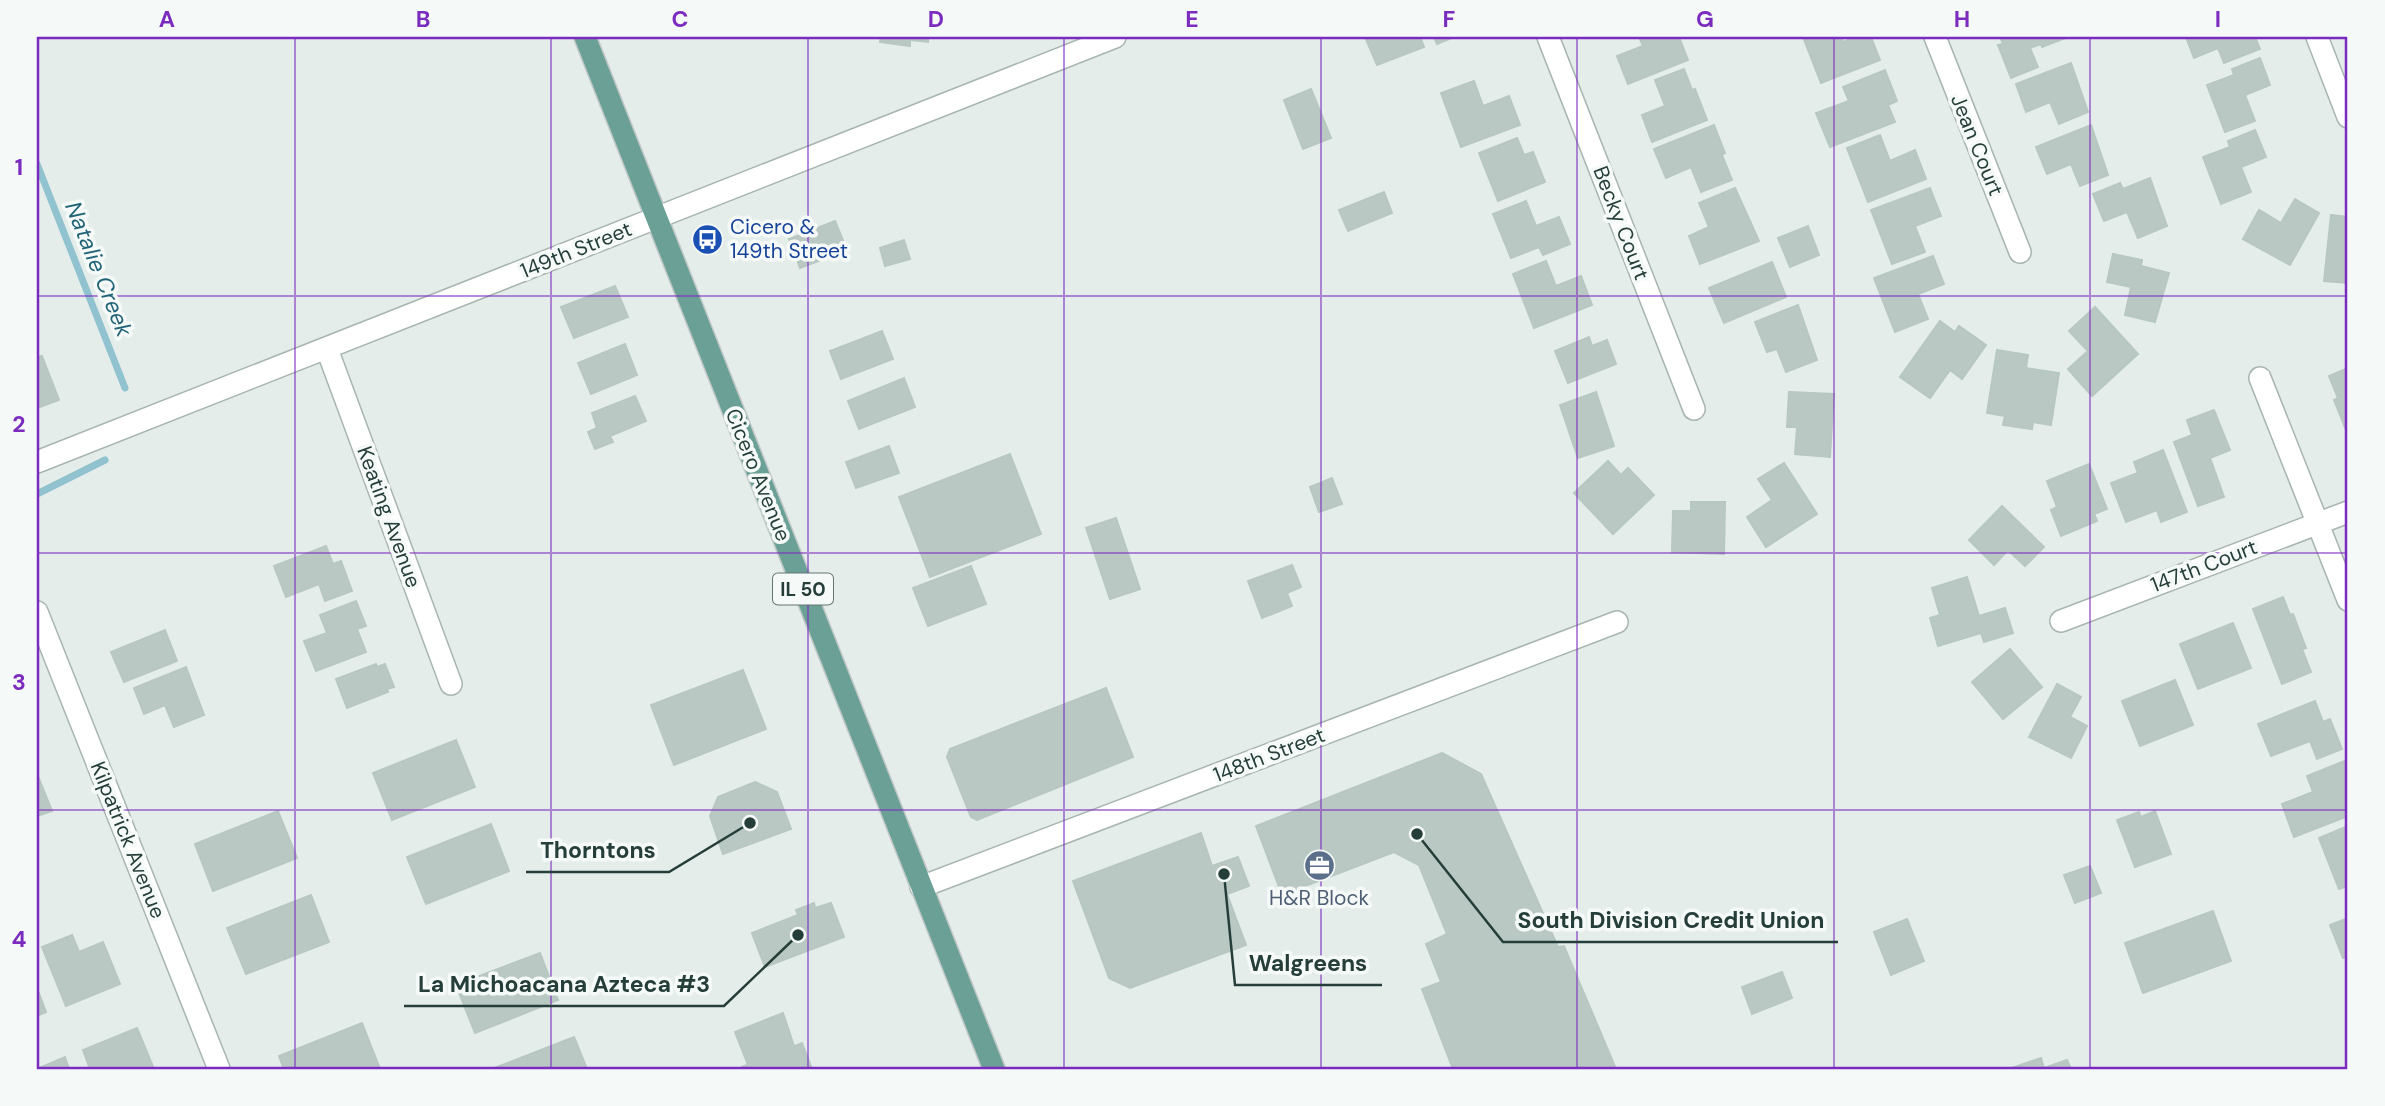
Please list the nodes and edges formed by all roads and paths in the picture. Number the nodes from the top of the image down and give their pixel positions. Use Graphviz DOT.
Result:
graph roads {
  1 [pos="585,37"];
  2 [pos="1115,37"];
  3 [pos="1548,37"];
  4 [pos="1934,37"];
  5 [pos="2318,37"];
  6 [pos="2348,117"];
  7 [pos="656,218"];
  8 [pos="2020,252"];
  9 [pos="327,349"];
  10 [pos="2260,377"];
  11 [pos="1694,409"];
  12 [pos="37,462"];
  13 [pos="2348,512"];
  14 [pos="2319,523"];
  15 [pos="2348,600"];
  16 [pos="37,612"];
  17 [pos="2061,621"];
  18 [pos="1617,622"];
  19 [pos="452,684"];
  20 [pos="921,887"];
  21 [pos="219,1069"];
  22 [pos="994,1069"];
  1 -- 7 [label="main road, Cicero Avenue / IL 50"];
  2 -- 7 [label="street, 149th Street"];
  3 -- 11 [label="street, Becky Court"];
  4 -- 8 [label="street, Jean Court"];
  5 -- 6 [label="street"];
  7 -- 9 [label="street, 149th Street"];
  7 -- 20 [label="main road, Cicero Avenue / IL 50"];
  9 -- 12 [label="street, 149th Street"];
  9 -- 19 [label="street, Keating Avenue"];
  10 -- 14 [label="street"];
  13 -- 14 [label="street, 147th Court"];
  14 -- 15 [label="street"];
  14 -- 17 [label="street, 147th Court"];
  16 -- 21 [label="street, Kilpatrick Avenue"];
  18 -- 20 [label="street, 148th Street"];
  20 -- 22 [label="main road, Cicero Avenue / IL 50"];
}
